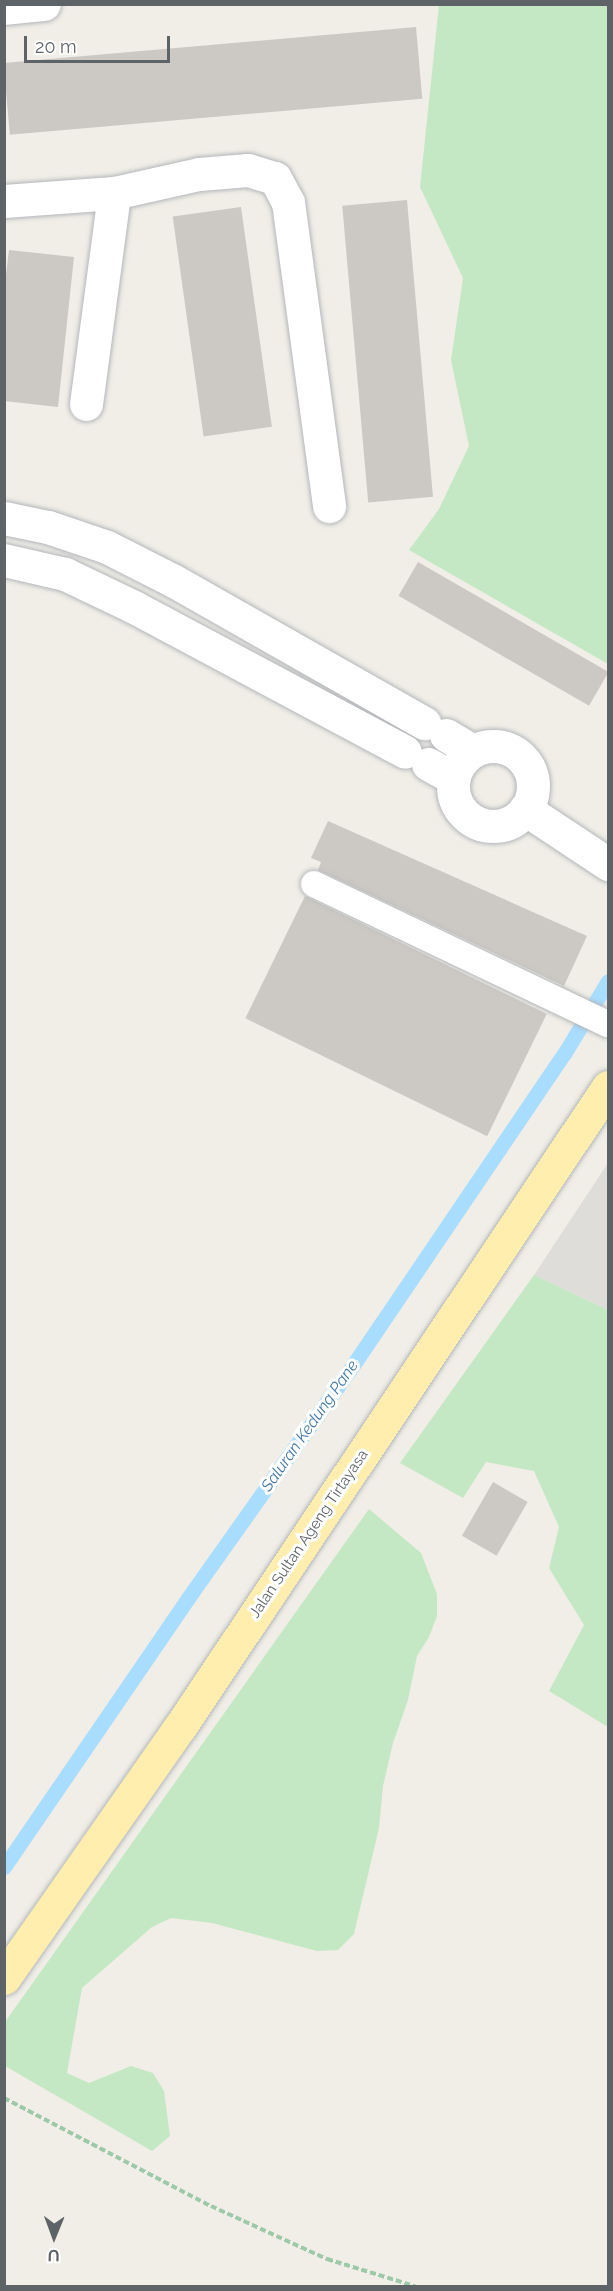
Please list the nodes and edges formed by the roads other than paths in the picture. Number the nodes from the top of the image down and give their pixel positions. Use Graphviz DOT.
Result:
graph roads {
  1 [pos="44,4"];
  2 [pos="4,8"];
  3 [pos="114,193"];
  4 [pos="4,201"];
  5 [pos="86,404"];
  6 [pos="329,506"];
  7 [pos="4,518"];
  8 [pos="4,560"];
  9 [pos="435,729"];
  10 [pos="417,758"];
  11 [pos="525,809"];
  12 [pos="602,859"];
  13 [pos="314,884"];
  14 [pos="609,1024"];
  15 [pos="609,1087"];
  16 [pos="4,1978"];
  1 -- 2 [label="street"];
  3 -- 4 [label="street"];
  3 -- 5 [label="street"];
  3 -- 6 [label="street"];
  7 -- 9 [label="street"];
  8 -- 10 [label="street"];
  9 -- 10 [label="street"];
  9 -- 10 [label="street"];
  9 -- 11 [label="street"];
  10 -- 11 [label="street"];
  11 -- 12 [label="street"];
  13 -- 14 [label="lane"];
  15 -- 16 [label="main road, Jalan Sultan Ageng Tirtayasa"];
}
